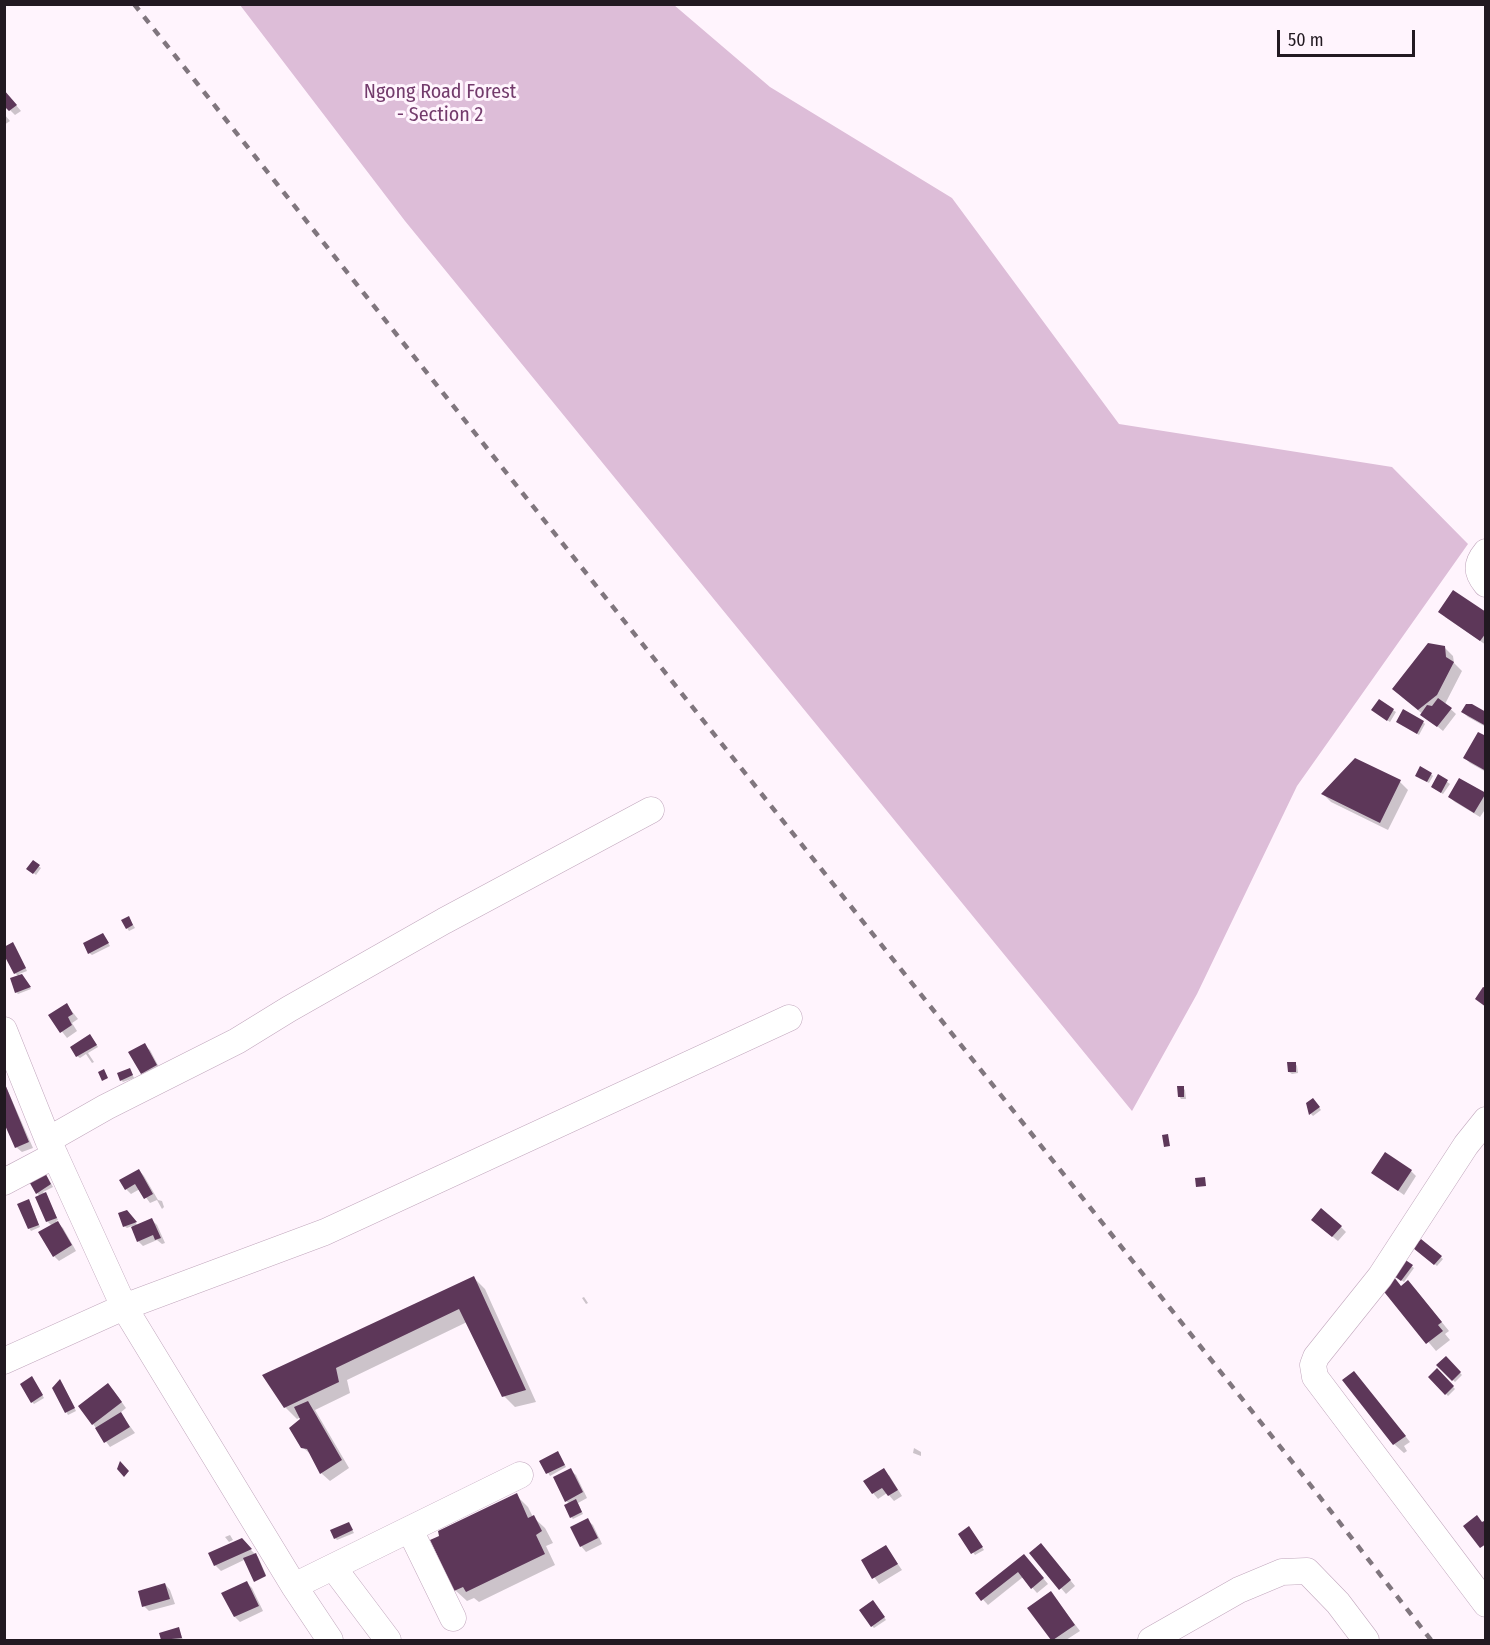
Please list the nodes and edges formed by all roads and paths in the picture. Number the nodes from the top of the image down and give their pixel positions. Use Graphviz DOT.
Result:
graph roads {
  1 [pos="1485,552"];
  2 [pos="1485,584"];
  3 [pos="651,810"];
  4 [pos="789,1018"];
  5 [pos="4,1030"];
  6 [pos="1485,1120"];
  7 [pos="52,1147"];
  8 [pos="4,1182"];
  9 [pos="124,1307"];
  10 [pos="4,1361"];
  11 [pos="520,1475"];
  12 [pos="410,1530"];
  13 [pos="333,1567"];
  14 [pos="294,1586"];
  15 [pos="1485,1604"];
  16 [pos="453,1618"];
  17 [pos="330,1641"];
  18 [pos="388,1641"];
  19 [pos="1152,1641"];
  20 [pos="1366,1641"];
  1 -- 2 [label="street"];
  3 -- 7 [label="street"];
  4 -- 9 [label="street"];
  5 -- 7 [label="street"];
  6 -- 15 [label="street"];
  7 -- 8 [label="street"];
  7 -- 9 [label="street"];
  9 -- 10 [label="street"];
  9 -- 14 [label="street"];
  11 -- 12 [label="street"];
  12 -- 13 [label="street"];
  12 -- 16 [label="street"];
  13 -- 14 [label="street"];
  13 -- 18 [label="street"];
  14 -- 17 [label="street"];
  19 -- 20 [label="street"];
}
